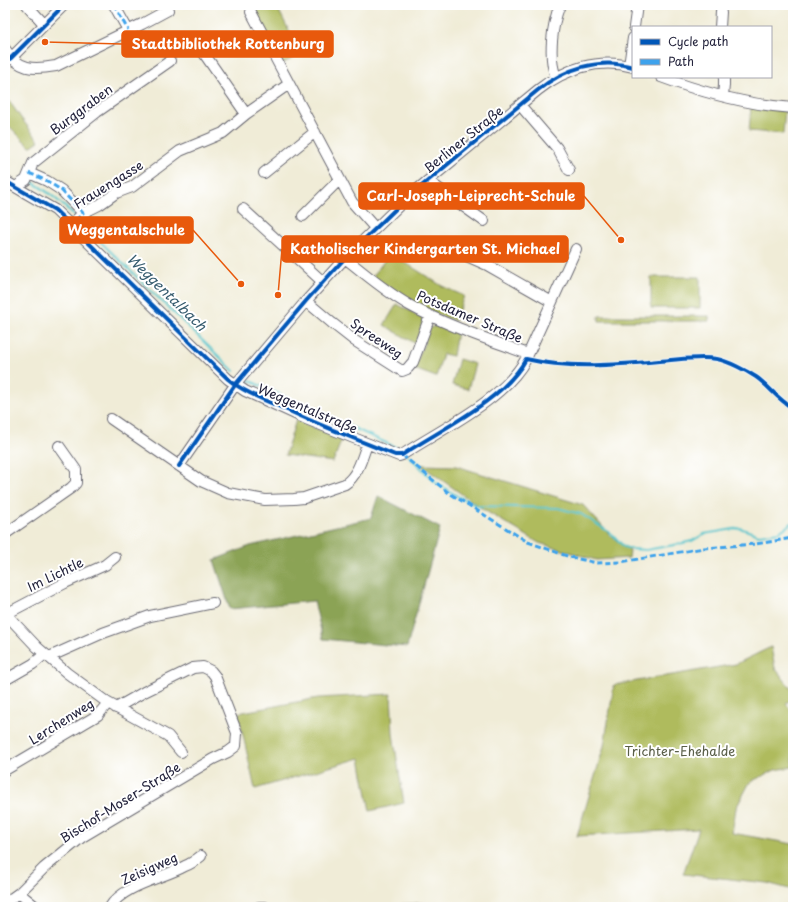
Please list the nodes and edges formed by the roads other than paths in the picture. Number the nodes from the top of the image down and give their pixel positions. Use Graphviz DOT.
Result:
graph roads {
  1 [pos="27,5"];
  2 [pos="64,5"];
  3 [pos="114,5"];
  4 [pos="560,5"];
  5 [pos="637,5"];
  6 [pos="168,10"];
  7 [pos="251,12"];
  8 [pos="721,12"];
  9 [pos="44,24"];
  10 [pos="634,26"];
  11 [pos="720,26"];
  12 [pos="128,30"];
  13 [pos="203,52"];
  14 [pos="632,52"];
  15 [pos="7,56"];
  16 [pos="170,60"];
  17 [pos="631,66"];
  18 [pos="556,77"];
  19 [pos="664,78"];
  20 [pos="724,78"];
  21 [pos="289,84"];
  22 [pos="722,96"];
  23 [pos="520,105"];
  24 [pos="793,108"];
  25 [pos="246,114"];
  26 [pos="315,132"];
  27 [pos="569,170"];
  28 [pos="29,173"];
  29 [pos="264,173"];
  30 [pos="339,180"];
  31 [pos="5,181"];
  32 [pos="428,181"];
  33 [pos="17,186"];
  34 [pos="243,209"];
  35 [pos="303,216"];
  36 [pos="77,219"];
  37 [pos="484,221"];
  38 [pos="375,228"];
  39 [pos="437,243"];
  40 [pos="576,248"];
  41 [pos="345,258"];
  42 [pos="323,282"];
  43 [pos="306,301"];
  44 [pos="552,302"];
  45 [pos="430,316"];
  46 [pos="528,354"];
  47 [pos="236,385"];
  48 [pos="111,419"];
  49 [pos="367,444"];
  50 [pos="59,446"];
  51 [pos="179,466"];
  52 [pos="5,534"];
  53 [pos="115,557"];
  54 [pos="213,603"];
  55 [pos="6,614"];
  56 [pos="47,656"];
  57 [pos="5,680"];
  58 [pos="112,705"];
  59 [pos="236,746"];
  60 [pos="181,752"];
  61 [pos="5,770"];
  62 [pos="201,856"];
  63 [pos="19,893"];
  64 [pos="5,903"];
  65 [pos="36,907"];
  66 [pos="110,907"];
  67 [pos="259,907"];
  68 [pos="265,907"];
  1 -- 9 [label="street"];
  2 -- 9 [label="street"];
  3 -- 12 [label="street"];
  4 -- 18 [label="street"];
  5 -- 10 [label="street"];
  6 -- 12 [label="street"];
  7 -- 21 [label="street"];
  8 -- 11 [label="street"];
  9 -- 15 [label="street"];
  12 -- 15 [label="street"];
  13 -- 25 [label="street"];
  14 -- 17 [label="street"];
  16 -- 28 [label="street, Burggraben"];
  17 -- 18 [label="street, Berliner Straße"];
  18 -- 23 [label="street, Berliner Straße"];
  19 -- 22 [label="street"];
  20 -- 22 [label="street"];
  21 -- 25 [label="street, Frauengasse"];
  21 -- 26 [label="street"];
  22 -- 24 [label="street"];
  23 -- 27 [label="street"];
  23 -- 32 [label="street, Berliner Straße"];
  25 -- 36 [label="street, Frauengasse"];
  26 -- 29 [label="street"];
  26 -- 30 [label="street"];
  28 -- 33 [label="street, Burggraben"];
  28 -- 36 [label="street, Weggentalstraße"];
  30 -- 35 [label="street"];
  30 -- 38 [label="street"];
  31 -- 33 [label="street, Weggentalstraße"];
  32 -- 37 [label="street"];
  32 -- 38 [label="street, Berliner Straße"];
  33 -- 36 [label="street, Weggentalstraße"];
  34 -- 42 [label="street"];
  36 -- 47 [label="street, Weggentalstraße"];
  38 -- 41 [label="street, Berliner Straße"];
  39 -- 44 [label="street"];
  40 -- 44 [label="street, Weggentalstraße"];
  41 -- 42 [label="street, Berliner Straße"];
  41 -- 45 [label="street, Potsdamer Straße"];
  42 -- 43 [label="street, Berliner Straße"];
  43 -- 45 [label="street, Spreeweg"];
  43 -- 47 [label="street, Berliner Straße"];
  44 -- 46 [label="street, Weggentalstraße"];
  45 -- 46 [label="street, Potsdamer Straße"];
  46 -- 49 [label="street, Weggentalstraße"];
  47 -- 49 [label="street, Weggentalstraße"];
  47 -- 51 [label="street, Berliner Straße"];
  48 -- 51 [label="street"];
  49 -- 51 [label="street"];
  50 -- 52 [label="street"];
  53 -- 55 [label="street, Im Lichtle"];
  54 -- 56 [label="street"];
  55 -- 56 [label="street"];
  56 -- 57 [label="street"];
  56 -- 58 [label="street"];
  58 -- 59 [label="street, Lerchenweg"];
  58 -- 60 [label="street"];
  58 -- 61 [label="street, Lerchenweg"];
  59 -- 63 [label="street, Bischof-Moser-Straße"];
  62 -- 66 [label="street, Zeisigweg"];
  63 -- 64 [label="street, Bischof-Moser-Straße"];
  63 -- 65 [label="street"];
  67 -- 68 [label="street"];
}
